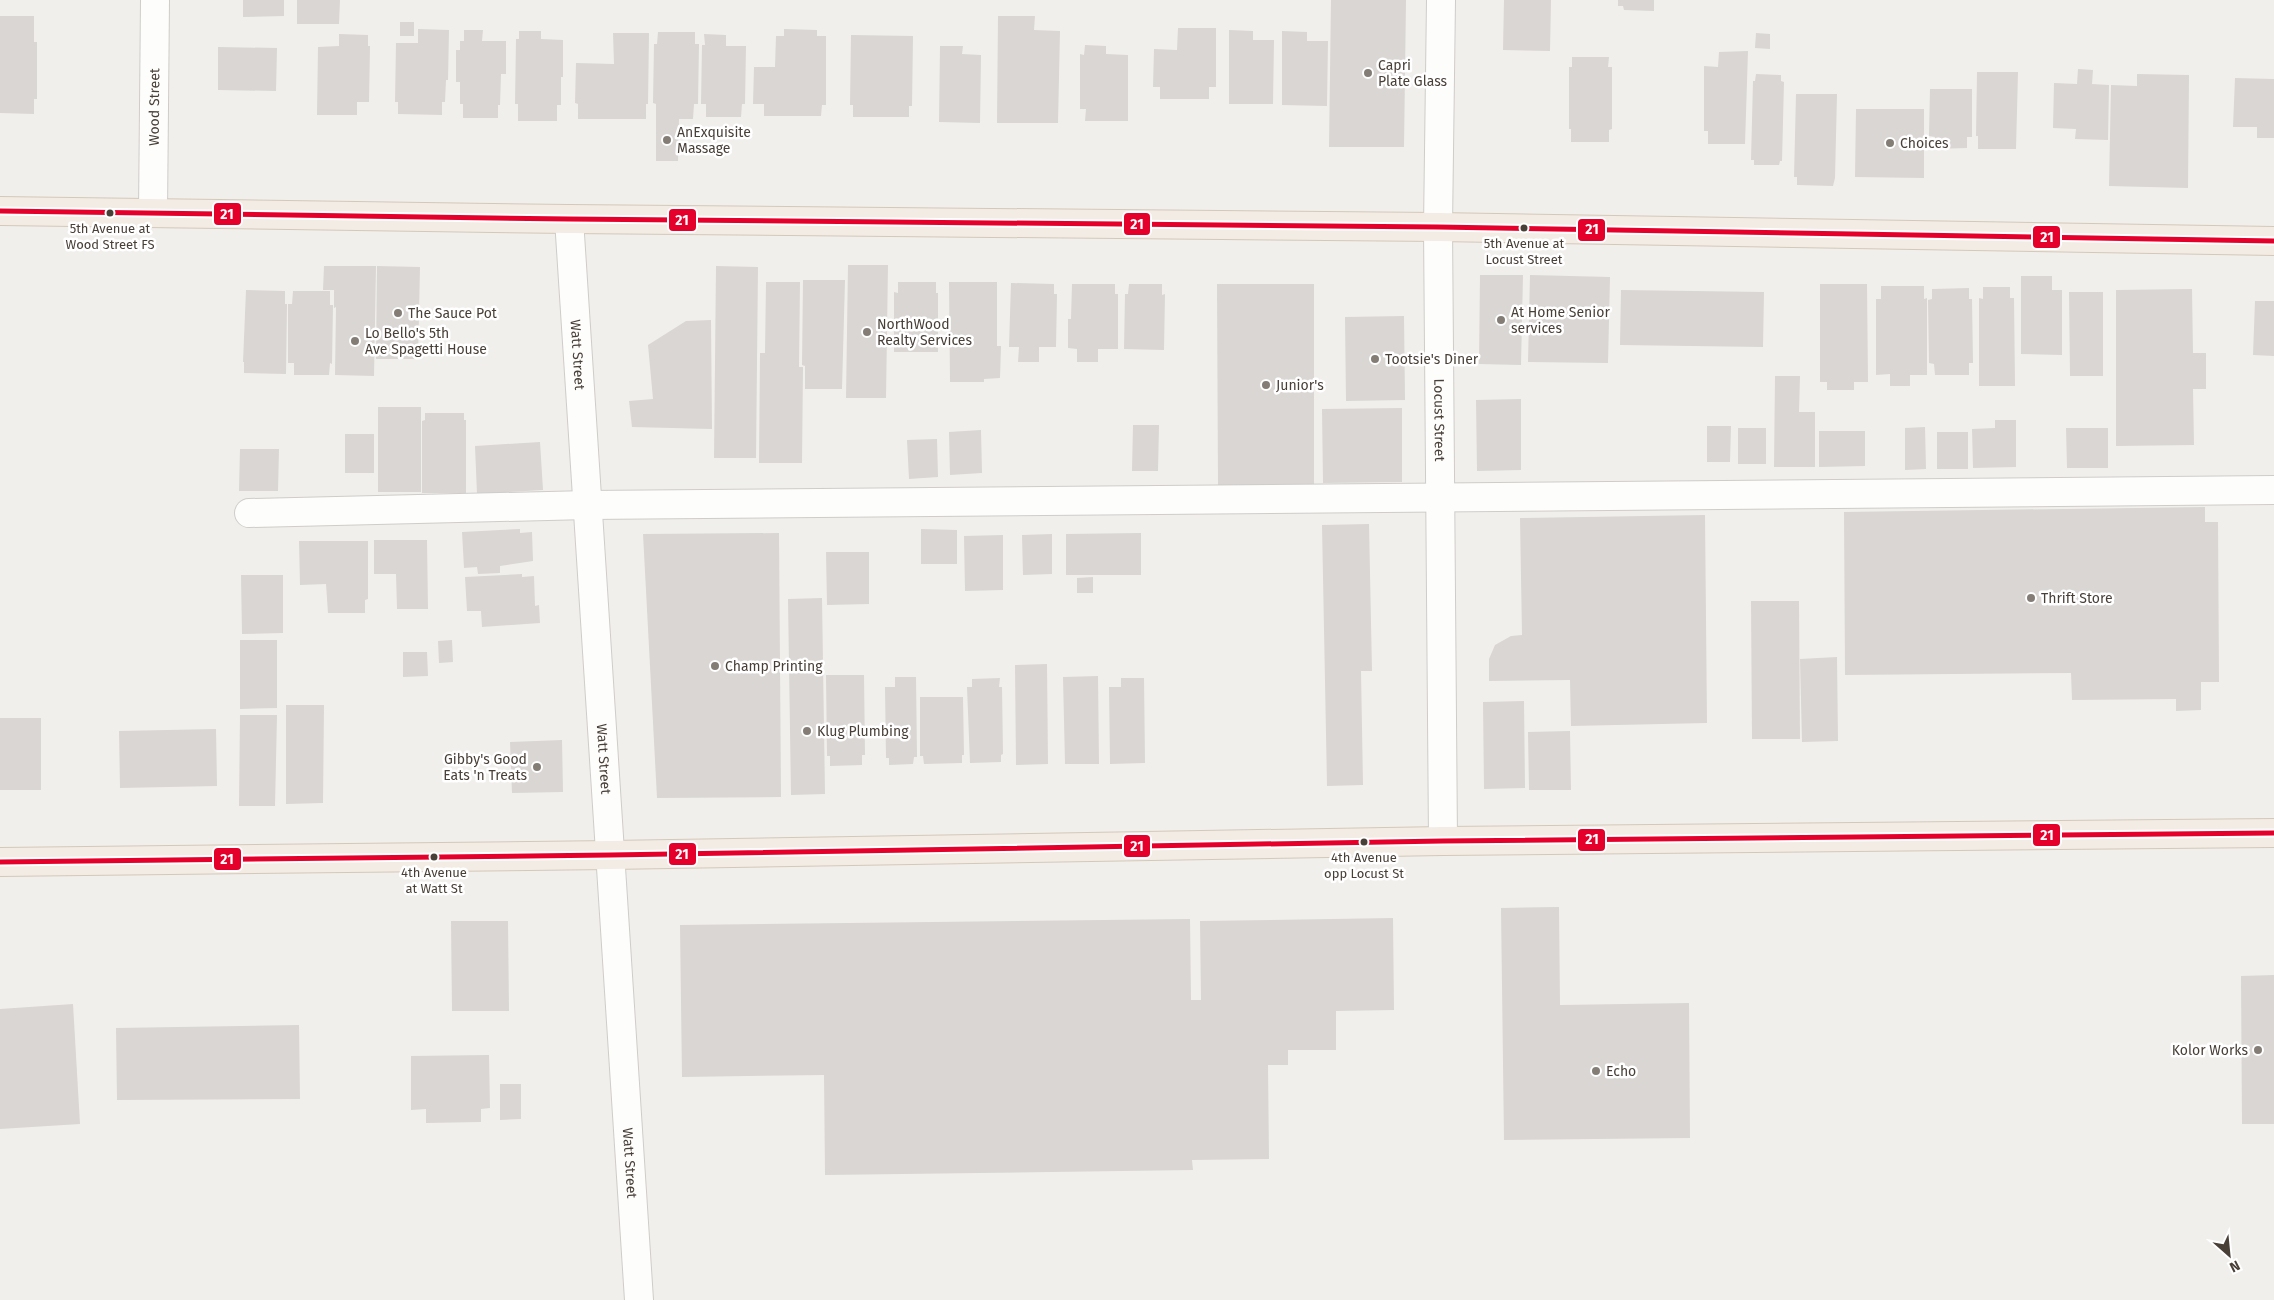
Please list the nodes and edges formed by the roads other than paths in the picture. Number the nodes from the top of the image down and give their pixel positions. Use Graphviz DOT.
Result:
graph roads {
  1 [pos="155,0"];
  2 [pos="1441,0"];
  3 [pos="0,211"];
  4 [pos="153,213"];
  5 [pos="569,219"];
  6 [pos="1438,227"];
  7 [pos="2274,241"];
  8 [pos="2274,490"];
  9 [pos="1441,499"];
  10 [pos="588,505"];
  11 [pos="249,513"];
  12 [pos="2274,833"];
  13 [pos="1443,841"];
  14 [pos="610,855"];
  15 [pos="0,862"];
  16 [pos="639,1300"];
  1 -- 4 [label="street, Wood Street"];
  2 -- 6 [label="street, Locust Street"];
  3 -- 4 [label="main road"];
  4 -- 5 [label="main road"];
  5 -- 6 [label="main road"];
  5 -- 10 [label="street, Watt Street"];
  6 -- 7 [label="main road"];
  6 -- 9 [label="street, Locust Street"];
  8 -- 9 [label="street"];
  9 -- 10 [label="street"];
  9 -- 13 [label="street, Locust Street"];
  10 -- 11 [label="street"];
  10 -- 14 [label="street, Watt Street"];
  12 -- 13 [label="main road"];
  13 -- 14 [label="main road"];
  14 -- 15 [label="main road"];
  14 -- 16 [label="street, Watt Street"];
}
